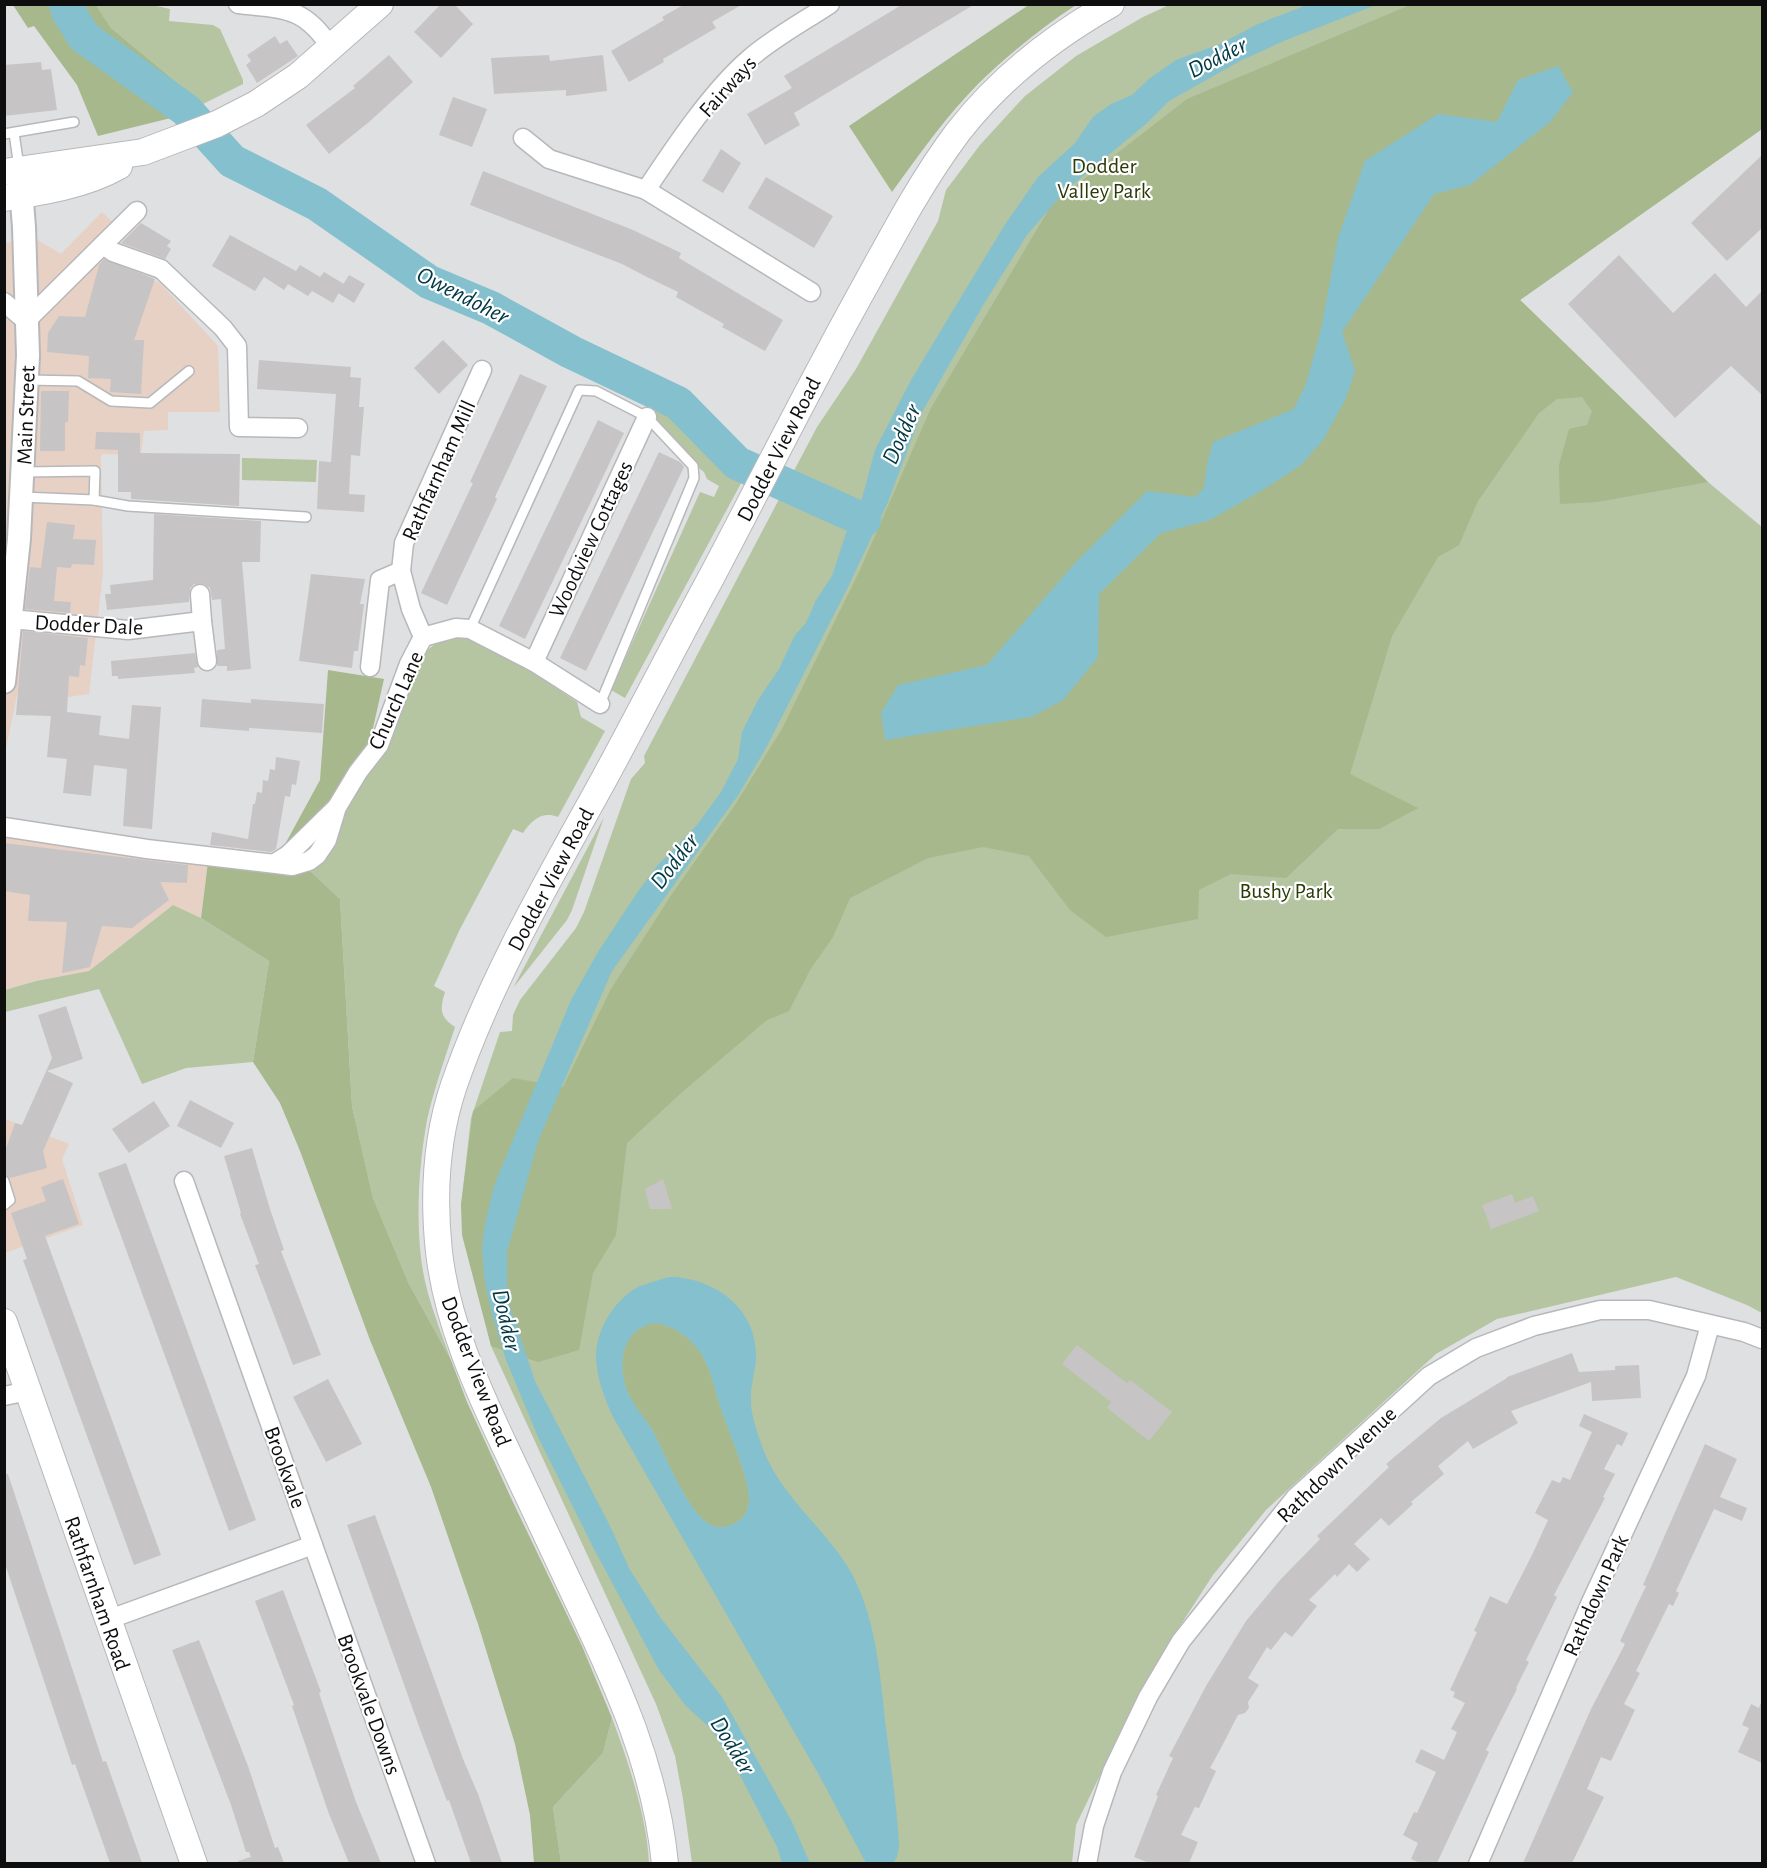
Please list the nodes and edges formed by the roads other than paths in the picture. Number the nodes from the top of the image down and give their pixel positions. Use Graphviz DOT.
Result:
graph roads {
  1 [pos="238,4"];
  2 [pos="380,4"];
  3 [pos="830,4"];
  4 [pos="1111,4"];
  5 [pos="331,48"];
  6 [pos="74,122"];
  7 [pos="9,134"];
  8 [pos="523,138"];
  9 [pos="143,152"];
  10 [pos="12,171"];
  11 [pos="646,190"];
  12 [pos="14,197"];
  13 [pos="137,211"];
  14 [pos="103,245"];
  15 [pos="811,292"];
  16 [pos="4,302"];
  17 [pos="26,321"];
  18 [pos="482,370"];
  19 [pos="189,371"];
  20 [pos="27,380"];
  21 [pos="647,417"];
  22 [pos="298,428"];
  23 [pos="23,472"];
  24 [pos="22,497"];
  25 [pos="94,500"];
  26 [pos="306,517"];
  27 [pos="400,570"];
  28 [pos="200,594"];
  29 [pos="10,619"];
  30 [pos="202,621"];
  31 [pos="470,629"];
  32 [pos="423,637"];
  33 [pos="207,661"];
  34 [pos="534,662"];
  35 [pos="370,667"];
  36 [pos="4,682"];
  37 [pos="600,704"];
  38 [pos="4,827"];
  39 [pos="4,1181"];
  40 [pos="184,1181"];
  41 [pos="4,1205"];
  42 [pos="4,1322"];
  43 [pos="1710,1325"];
  44 [pos="1762,1339"];
  45 [pos="16,1393"];
  46 [pos="314,1545"];
  47 [pos="107,1620"];
  48 [pos="194,1863"];
  49 [pos="426,1863"];
  50 [pos="664,1863"];
  51 [pos="1087,1863"];
  52 [pos="1478,1863"];
  1 -- 5 [label="street"];
  2 -- 5 [label="main road"];
  3 -- 11 [label="street, Fairways"];
  4 -- 50 [label="main road, Dodder View Road"];
  5 -- 9 [label="main road"];
  6 -- 7 [label="lane"];
  7 -- 10 [label="lane"];
  8 -- 11 [label="street"];
  9 -- 10 [label="main road"];
  9 -- 12 [label="main road"];
  10 -- 12 [label="street, Main Street"];
  11 -- 15 [label="street"];
  12 -- 17 [label="street, Main Street"];
  13 -- 14 [label="street"];
  14 -- 17 [label="street"];
  14 -- 22 [label="street"];
  16 -- 17 [label="street"];
  17 -- 20 [label="street, Main Street"];
  18 -- 27 [label="street, Rathfarnham Mill"];
  19 -- 20 [label="lane"];
  20 -- 23 [label="street, Main Street"];
  21 -- 31 [label="lane"];
  21 -- 34 [label="street, Woodview Cottages"];
  21 -- 37 [label="lane"];
  23 -- 24 [label="street, Main Street"];
  23 -- 25 [label="lane"];
  24 -- 25 [label="lane"];
  24 -- 29 [label="street, Main Street"];
  25 -- 26 [label="lane"];
  27 -- 32 [label="street"];
  27 -- 35 [label="street, Rathfarnham Mill"];
  28 -- 30 [label="street"];
  29 -- 30 [label="street, Dodder Dale"];
  29 -- 36 [label="street, Main Street"];
  30 -- 33 [label="street"];
  31 -- 32 [label="street, Church Lane"];
  31 -- 34 [label="street"];
  32 -- 38 [label="street, Church Lane"];
  34 -- 37 [label="street"];
  39 -- 41 [label="lane"];
  40 -- 46 [label="street, Brookvale"];
  42 -- 45 [label="main road, Rathfarnham Road"];
  43 -- 44 [label="street, Rathdown Avenue"];
  43 -- 51 [label="street, Rathdown Avenue"];
  43 -- 52 [label="street, Rathdown Park"];
  45 -- 47 [label="main road, Rathfarnham Road"];
  46 -- 47 [label="street"];
  46 -- 49 [label="street, Brookvale Downs"];
  47 -- 48 [label="main road, Rathfarnham Road"];
}
